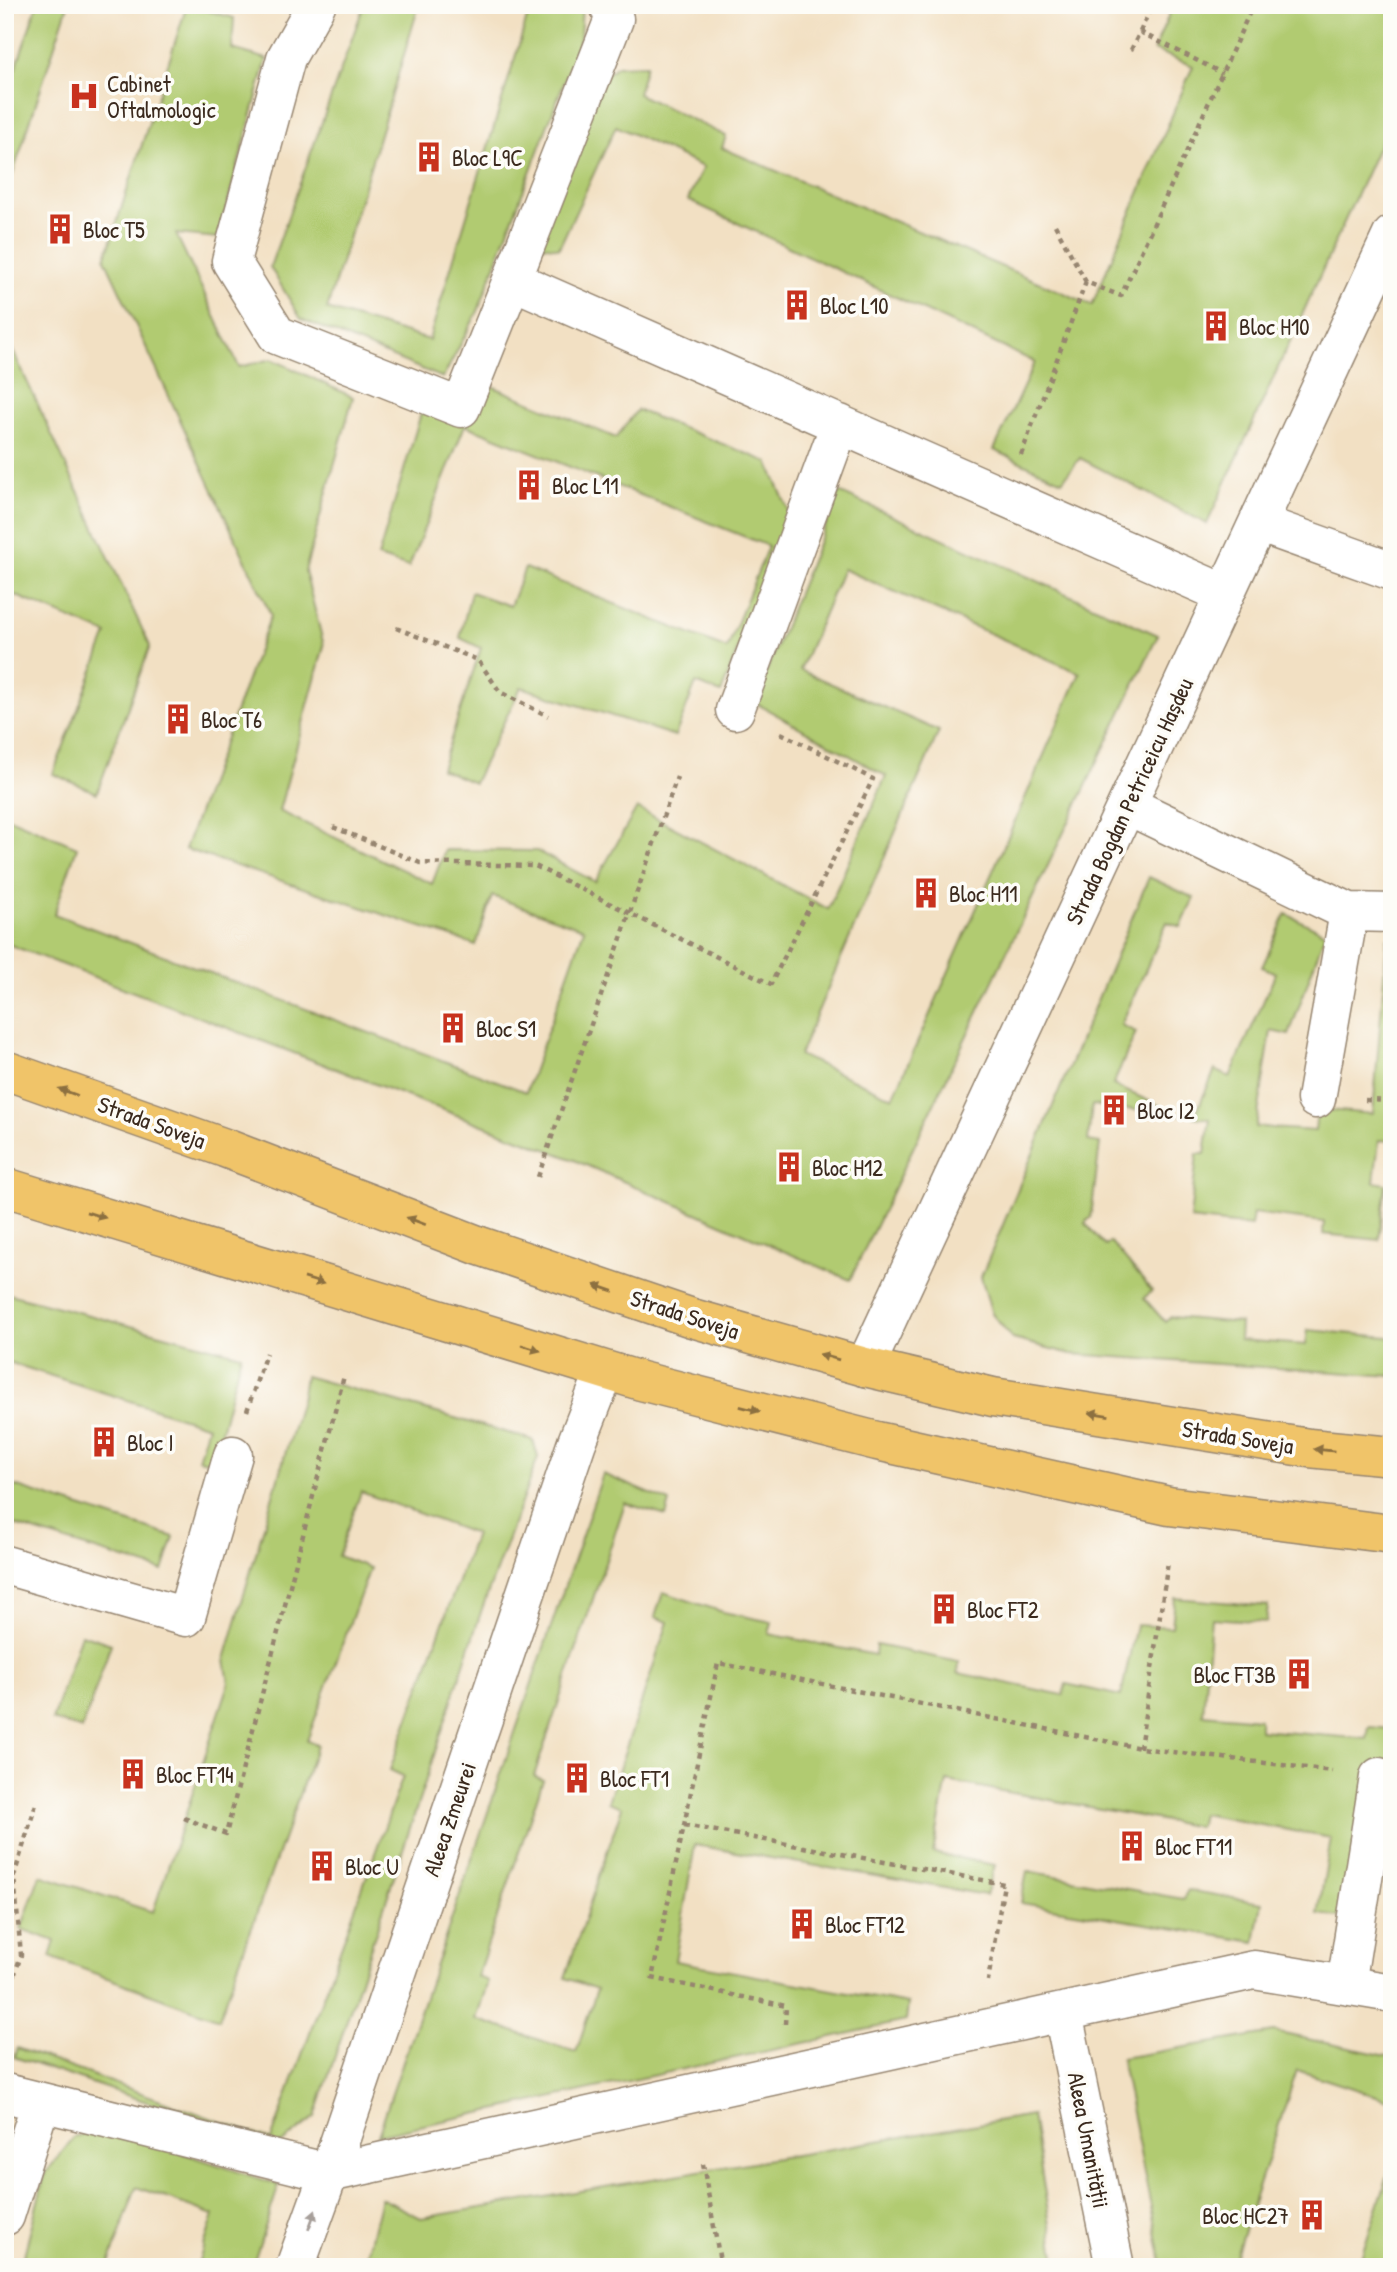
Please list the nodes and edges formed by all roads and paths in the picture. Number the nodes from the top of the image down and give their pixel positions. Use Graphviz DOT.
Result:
graph roads {
  1 [pos="316,5"];
  2 [pos="609,5"];
  3 [pos="1152,5"];
  4 [pos="1253,5"];
  5 [pos="1140,32"];
  6 [pos="1131,50"];
  7 [pos="1222,73"];
  8 [pos="1055,225"];
  9 [pos="1392,235"];
  10 [pos="512,280"];
  11 [pos="1086,282"];
  12 [pos="840,424"];
  13 [pos="1005,496"];
  14 [pos="1258,523"];
  15 [pos="1392,571"];
  16 [pos="1225,594"];
  17 [pos="396,628"];
  18 [pos="735,710"];
  19 [pos="548,716"];
  20 [pos="677,777"];
  21 [pos="1127,805"];
  22 [pos="333,827"];
  23 [pos="1349,912"];
  24 [pos="629,913"];
  25 [pos="1392,913"];
  26 [pos="5,1070"];
  27 [pos="1316,1099"];
  28 [pos="538,1177"];
  29 [pos="5,1187"];
  30 [pos="266,1353"];
  31 [pos="865,1367"];
  32 [pos="605,1371"];
  33 [pos="344,1376"];
  34 [pos="233,1455"];
  35 [pos="1392,1457"];
  36 [pos="1392,1534"];
  37 [pos="1168,1562"];
  38 [pos="5,1565"];
  39 [pos="1140,1748"];
  40 [pos="1379,1777"];
  41 [pos="36,1804"];
  42 [pos="184,1818"];
  43 [pos="684,1825"];
  44 [pos="1346,1985"];
  45 [pos="1392,1993"];
  46 [pos="5,2004"];
  47 [pos="1063,2012"];
  48 [pos="981,2031"];
  49 [pos="781,2074"];
  50 [pos="5,2093"];
  51 [pos="41,2102"];
  52 [pos="703,2164"];
  53 [pos="329,2173"];
  54 [pos="5,2216"];
  55 [pos="295,2267"];
  56 [pos="721,2267"];
  57 [pos="1115,2267"];
  1 -- 10 [label="street"];
  2 -- 10 [label="street"];
  3 -- 5 [label="path"];
  4 -- 7 [label="path"];
  5 -- 6 [label="path"];
  5 -- 7 [label="path"];
  7 -- 11 [label="path"];
  8 -- 11 [label="path"];
  9 -- 14 [label="street, Strada Bogdan Petriceicu Hașdeu"];
  10 -- 12 [label="street"];
  11 -- 13 [label="path"];
  12 -- 13 [label="street"];
  12 -- 18 [label="street"];
  13 -- 16 [label="street"];
  14 -- 15 [label="street"];
  14 -- 16 [label="street, Strada Bogdan Petriceicu Hașdeu"];
  16 -- 21 [label="street, Strada Bogdan Petriceicu Hașdeu"];
  17 -- 19 [label="path"];
  18 -- 24 [label="path"];
  20 -- 24 [label="path"];
  21 -- 23 [label="street"];
  21 -- 31 [label="street, Strada Bogdan Petriceicu Hașdeu"];
  22 -- 24 [label="path"];
  23 -- 25 [label="street"];
  23 -- 27 [label="street"];
  24 -- 28 [label="path"];
  31 -- 26 [label="main road, Strada Soveja, one-way"];
  29 -- 32 [label="main road, one-way"];
  30 -- 34 [label="path"];
  35 -- 31 [label="main road, Strada Soveja, one-way"];
  32 -- 36 [label="main road, one-way"];
  32 -- 53 [label="street, Aleea Zmeurei"];
  33 -- 42 [label="path"];
  34 -- 38 [label="street"];
  37 -- 39 [label="path"];
  39 -- 40 [label="path"];
  39 -- 43 [label="path"];
  40 -- 44 [label="street"];
  41 -- 46 [label="path"];
  43 -- 48 [label="path"];
  43 -- 49 [label="path"];
  44 -- 45 [label="street"];
  44 -- 47 [label="street"];
  47 -- 48 [label="street"];
  47 -- 57 [label="street, Aleea Umanității"];
  48 -- 49 [label="street"];
  49 -- 53 [label="street"];
  50 -- 51 [label="street"];
  51 -- 53 [label="street"];
  51 -- 54 [label="street"];
  52 -- 56 [label="path"];
  55 -- 53 [label="street, Aleea Zmeurei, one-way"];
}
